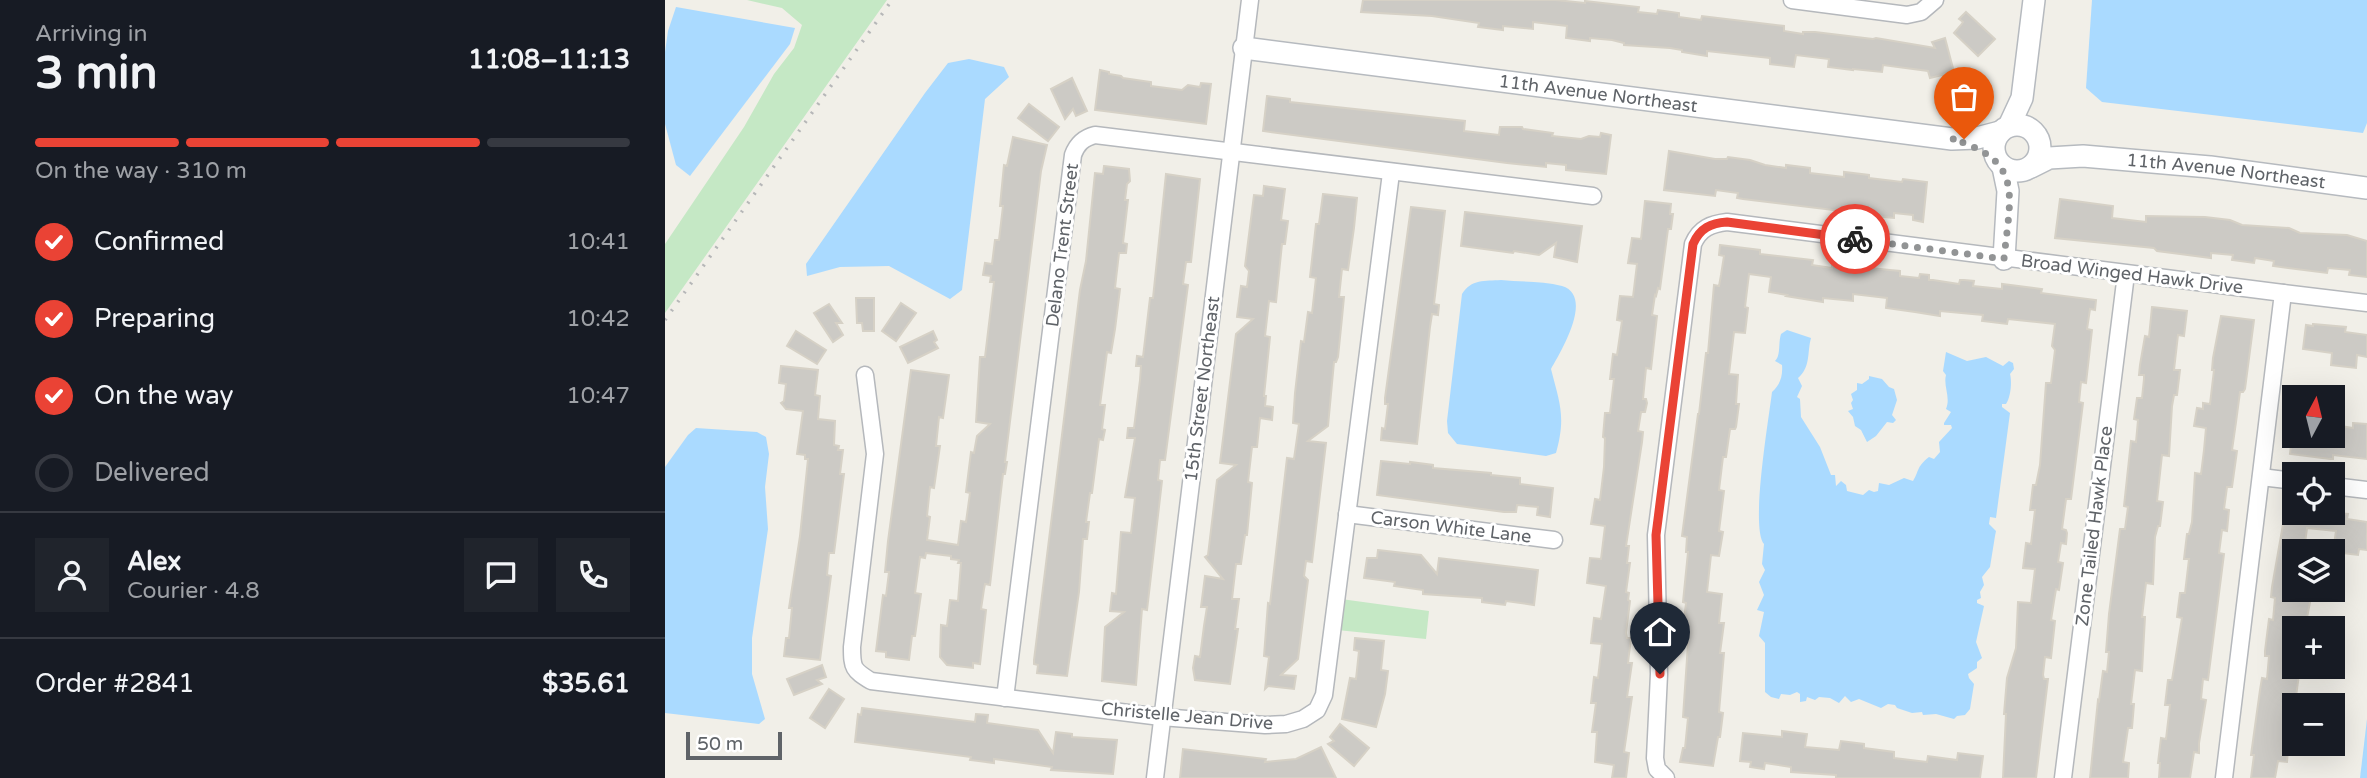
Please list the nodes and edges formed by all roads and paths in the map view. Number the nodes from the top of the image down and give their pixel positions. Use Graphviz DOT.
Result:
graph roads {
  1 [pos="1250,0"];
  2 [pos="1792,0"];
  3 [pos="1935,0"];
  4 [pos="2034,0"];
  5 [pos="1244,48"];
  6 [pos="2019,131"];
  7 [pos="1952,139"];
  8 [pos="1231,152"];
  9 [pos="2083,156"];
  10 [pos="2000,164"];
  11 [pos="2028,169"];
  12 [pos="1391,173"];
  13 [pos="2367,188"];
  14 [pos="1593,196"];
  15 [pos="2008,208"];
  16 [pos="2004,259"];
  17 [pos="2126,274"];
  18 [pos="2283,293"];
  19 [pos="2367,303"];
  20 [pos="865,376"];
  21 [pos="2261,477"];
  22 [pos="2282,480"];
  23 [pos="2345,488"];
  24 [pos="2367,491"];
  25 [pos="1347,514"];
  26 [pos="1555,540"];
  27 [pos="1005,698"];
  28 [pos="1161,717"];
  29 [pos="1154,778"];
  30 [pos="1666,778"];
  31 [pos="2063,778"];
  32 [pos="2224,778"];
  1 -- 5 [label="street, 15th Street Northeast"];
  2 -- 3 [label="street"];
  4 -- 6 [label="street"];
  5 -- 7 [label="street, 11th Avenue Northeast"];
  5 -- 8 [label="street, 15th Street Northeast"];
  6 -- 7 [label="street, 11th Avenue Northeast"];
  6 -- 9 [label="street, 11th Avenue Northeast"];
  6 -- 10 [label="street"];
  6 -- 11 [label="street"];
  7 -- 10 [label="street, 11th Avenue Northeast"];
  8 -- 12 [label="street, Delano Trent Street"];
  8 -- 27 [label="street, Delano Trent Street"];
  8 -- 28 [label="street, 15th Street Northeast"];
  9 -- 11 [label="street, 11th Avenue Northeast"];
  9 -- 13 [label="street, 11th Avenue Northeast"];
  10 -- 11 [label="street"];
  10 -- 15 [label="street"];
  11 -- 15 [label="street"];
  12 -- 14 [label="street, Delano Trent Street"];
  12 -- 25 [label="street, Christelle Jean Drive"];
  15 -- 16 [label="street"];
  16 -- 17 [label="street, Broad Winged Hawk Drive"];
  16 -- 30 [label="street, Broad Winged Hawk Drive"];
  17 -- 18 [label="street, Broad Winged Hawk Drive"];
  17 -- 31 [label="street, Zone Tailed Hawk Place"];
  18 -- 19 [label="street, Broad Winged Hawk Drive"];
  18 -- 21 [label="street"];
  20 -- 27 [label="street, Christelle Jean Drive"];
  21 -- 22 [label="street"];
  21 -- 32 [label="street"];
  23 -- 24 [label="street"];
  25 -- 26 [label="street, Carson White Lane"];
  25 -- 28 [label="street, Christelle Jean Drive"];
  27 -- 28 [label="street, Christelle Jean Drive"];
  28 -- 29 [label="street, 15th Street Northeast"];
}
